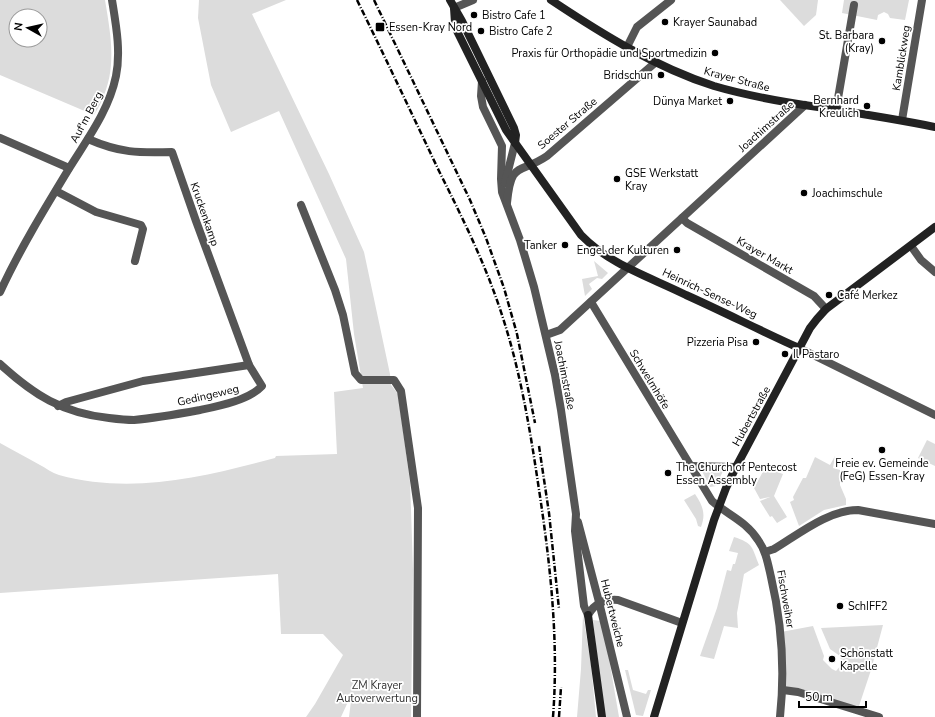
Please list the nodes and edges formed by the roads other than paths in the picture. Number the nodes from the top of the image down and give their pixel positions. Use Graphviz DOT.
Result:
graph roads {
  1 [pos="112,0"];
  2 [pos="450,0"];
  3 [pos="473,0"];
  4 [pos="551,0"];
  5 [pos="671,0"];
  6 [pos="922,0"];
  7 [pos="854,5"];
  8 [pos="454,8"];
  9 [pos="627,47"];
  10 [pos="656,62"];
  11 [pos="482,81"];
  12 [pos="805,105"];
  13 [pos="836,110"];
  14 [pos="902,120"];
  15 [pos="935,127"];
  16 [pos="0,138"];
  17 [pos="88,139"];
  18 [pos="515,143"];
  19 [pos="502,154"];
  20 [pos="530,164"];
  21 [pos="69,168"];
  22 [pos="56,191"];
  23 [pos="301,205"];
  24 [pos="507,206"];
  25 [pos="682,218"];
  26 [pos="935,227"];
  27 [pos="911,246"];
  28 [pos="135,261"];
  29 [pos="628,268"];
  30 [pos="935,272"];
  31 [pos="0,292"];
  32 [pos="591,302"];
  33 [pos="816,307"];
  34 [pos="826,309"];
  35 [pos="546,335"];
  36 [pos="800,348"];
  37 [pos="0,364"];
  38 [pos="249,365"];
  39 [pos="58,406"];
  40 [pos="935,415"];
  41 [pos="691,466"];
  42 [pos="736,467"];
  43 [pos="719,507"];
  44 [pos="576,514"];
  45 [pos="935,524"];
  46 [pos="765,552"];
  47 [pos="599,602"];
  48 [pos="588,615"];
  49 [pos="682,623"];
  50 [pos="783,690"];
  51 [pos="417,717"];
  52 [pos="602,717"];
  53 [pos="627,717"];
  54 [pos="654,717"];
  55 [pos="780,717"];
  56 [pos="878,717"];
  1 -- 17 [label="street, Auf'm Berg"];
  2 -- 8 [label="main road, Heinrich-Sense-Weg"];
  3 -- 8 [label="street"];
  4 -- 9 [label="main road, Krayer Straße"];
  5 -- 9 [label="street"];
  6 -- 14 [label="street, Kamblickweg"];
  7 -- 13 [label="street"];
  8 -- 11 [label="main road, Heinrich-Sense-Weg"];
  8 -- 18 [label="main road, Heinrich-Sense-Weg"];
  9 -- 10 [label="main road, Krayer Straße"];
  10 -- 12 [label="main road, Krayer Straße"];
  10 -- 20 [label="street, Soester Straße"];
  11 -- 18 [label="main road, Heinrich-Sense-Weg"];
  11 -- 19 [label="street, Heinrich-Sense-Weg"];
  12 -- 13 [label="main road, Krayer Straße"];
  12 -- 25 [label="street, Joachimstraße"];
  13 -- 14 [label="main road, Krayer Straße"];
  14 -- 15 [label="main road, Krayer Straße"];
  16 -- 21 [label="street"];
  17 -- 21 [label="street, Auf'm Berg"];
  17 -- 38 [label="street, Kruckenkamp"];
  18 -- 20 [label="main road, Heinrich-Sense-Weg"];
  18 -- 24 [label="street, Soester Straße"];
  19 -- 24 [label="street, Soester Straße"];
  20 -- 24 [label="street, Soester Straße"];
  20 -- 29 [label="main road, Heinrich-Sense-Weg"];
  21 -- 22 [label="street, Auf'm Berg"];
  22 -- 28 [label="street"];
  22 -- 31 [label="street, Auf'm Berg"];
  23 -- 51 [label="street"];
  24 -- 35 [label="street, Soester Straße"];
  25 -- 29 [label="street, Joachimstraße"];
  25 -- 34 [label="street, Krayer Markt"];
  26 -- 27 [label="main road, Hubertstraße"];
  27 -- 30 [label="street"];
  27 -- 34 [label="main road, Hubertstraße"];
  29 -- 32 [label="street, Joachimstraße"];
  29 -- 36 [label="main road, Heinrich-Sense-Weg"];
  32 -- 35 [label="street, Joachimstraße"];
  32 -- 41 [label="street, Schwelmhöfe"];
  33 -- 34 [label="street"];
  34 -- 36 [label="main road, Hubertstraße"];
  35 -- 44 [label="street, Joachimstraße"];
  36 -- 40 [label="street, Heinrich-Sense-Weg"];
  36 -- 42 [label="main road, Hubertstraße"];
  37 -- 39 [label="street, Gedingeweg"];
  38 -- 39 [label="street, Gedingeweg"];
  38 -- 39 [label="street, Gedingeweg"];
  41 -- 42 [label="street"];
  41 -- 43 [label="street, Schwelmhöfe"];
  42 -- 43 [label="main road, Hubertstraße"];
  43 -- 46 [label="street, Fischweiher"];
  43 -- 49 [label="main road, Hubertstraße"];
  44 -- 47 [label="street, Hubertweiche"];
  44 -- 48 [label="street, Joachimstraße"];
  45 -- 46 [label="street"];
  46 -- 50 [label="street, Fischweiher"];
  47 -- 48 [label="street"];
  47 -- 49 [label="street"];
  47 -- 53 [label="street, Hubertweiche"];
  48 -- 52 [label="main road, Joachimstraße"];
  49 -- 54 [label="main road, Hubertstraße"];
  50 -- 55 [label="street, Fischweiher"];
  50 -- 56 [label="street"];
}
